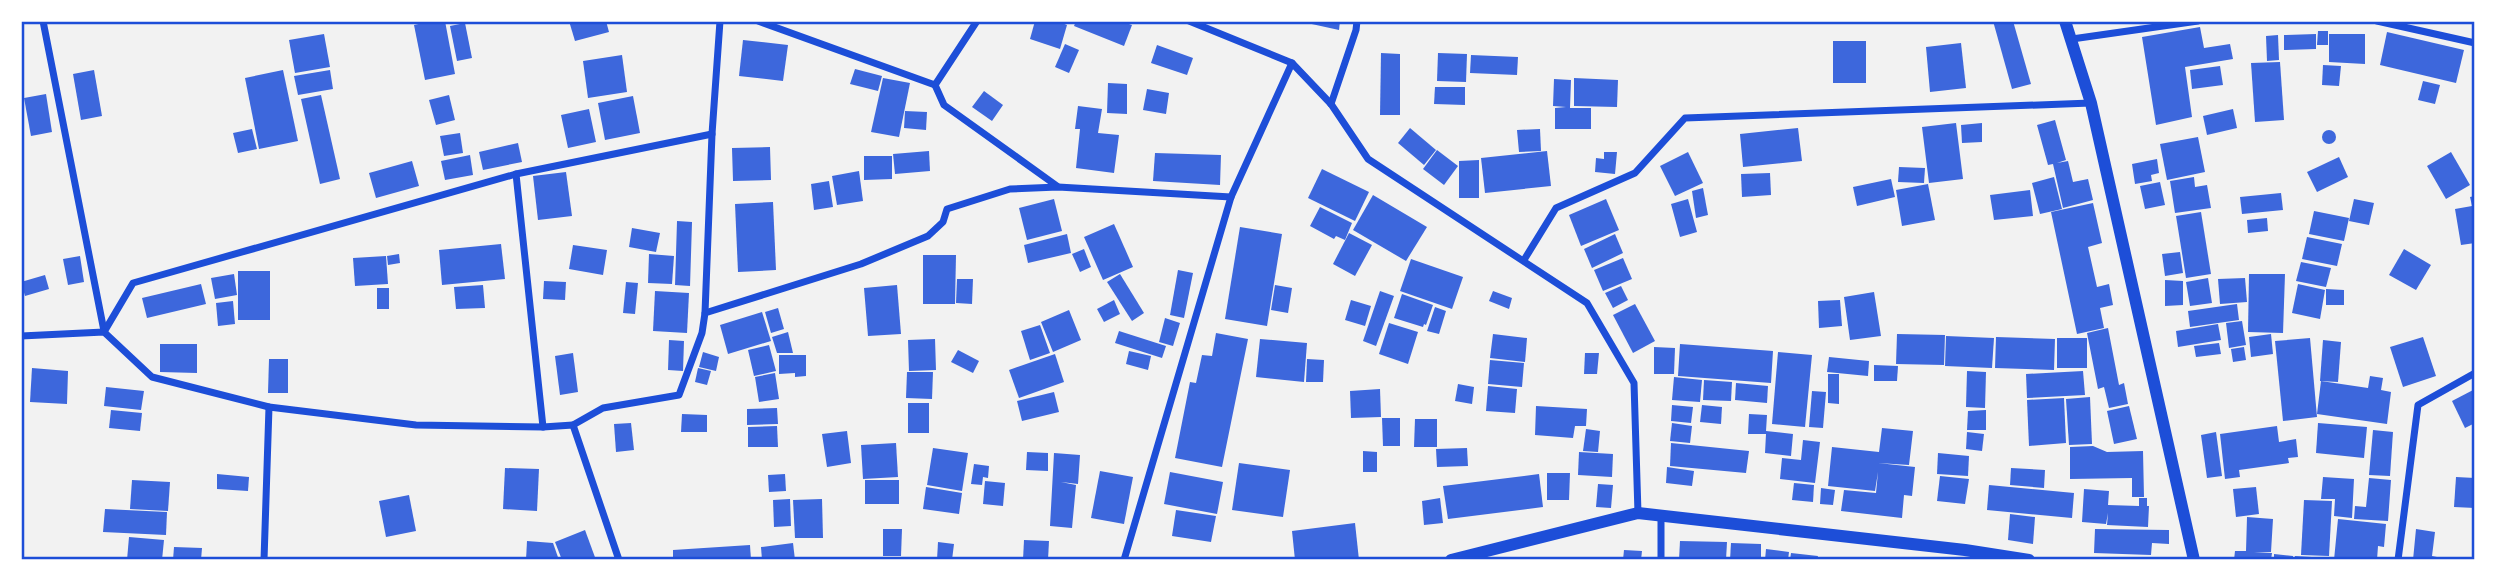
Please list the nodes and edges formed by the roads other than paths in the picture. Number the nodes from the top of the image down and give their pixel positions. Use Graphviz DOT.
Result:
graph roads {
  1 [pos="43,21"];
  2 [pos="720,21"];
  3 [pos="758,21"];
  4 [pos="977,21"];
  5 [pos="1189,21"];
  6 [pos="1357,21"];
  7 [pos="2065,21"];
  8 [pos="2198,21"];
  9 [pos="2377,21"];
  10 [pos="2072,39"];
  11 [pos="2475,43"];
  12 [pos="1292,63"];
  13 [pos="935,85"];
  14 [pos="2091,103"];
  15 [pos="1331,104"];
  16 [pos="712,134"];
  17 [pos="516,174"];
  18 [pos="1058,187"];
  19 [pos="1231,197"];
  20 [pos="1524,260"];
  21 [pos="705,313"];
  22 [pos="104,332"];
  23 [pos="21,336"];
  24 [pos="2475,373"];
  25 [pos="269,407"];
  26 [pos="573,425"];
  27 [pos="543,428"];
  28 [pos="1638,513"];
  29 [pos="1661,514"];
  30 [pos="264,560"];
  31 [pos="619,560"];
  32 [pos="1124,560"];
  33 [pos="1451,560"];
  34 [pos="1661,560"];
  35 [pos="2029,560"];
  36 [pos="2194,560"];
  37 [pos="2398,560"];
  1 -- 22 [label="street"];
  2 -- 16 [label="street"];
  3 -- 13 [label="street"];
  4 -- 13 [label="street"];
  5 -- 12 [label="street"];
  6 -- 15 [label="street"];
  7 -- 10 [label="street"];
  8 -- 10 [label="street"];
  9 -- 11 [label="street"];
  10 -- 14 [label="street"];
  12 -- 15 [label="street"];
  12 -- 19 [label="street"];
  13 -- 18 [label="street"];
  14 -- 20 [label="street"];
  14 -- 36 [label="street"];
  15 -- 20 [label="street"];
  16 -- 17 [label="street"];
  16 -- 21 [label="street"];
  17 -- 22 [label="street"];
  17 -- 27 [label="street"];
  18 -- 19 [label="street"];
  18 -- 21 [label="street"];
  19 -- 32 [label="street"];
  20 -- 28 [label="street"];
  21 -- 26 [label="street"];
  22 -- 23 [label="street"];
  22 -- 25 [label="street"];
  24 -- 37 [label="street"];
  25 -- 27 [label="street"];
  25 -- 30 [label="street"];
  26 -- 27 [label="street"];
  26 -- 31 [label="street"];
  28 -- 29 [label="street"];
  28 -- 33 [label="street"];
  29 -- 34 [label="street"];
  29 -- 35 [label="street"];
}
